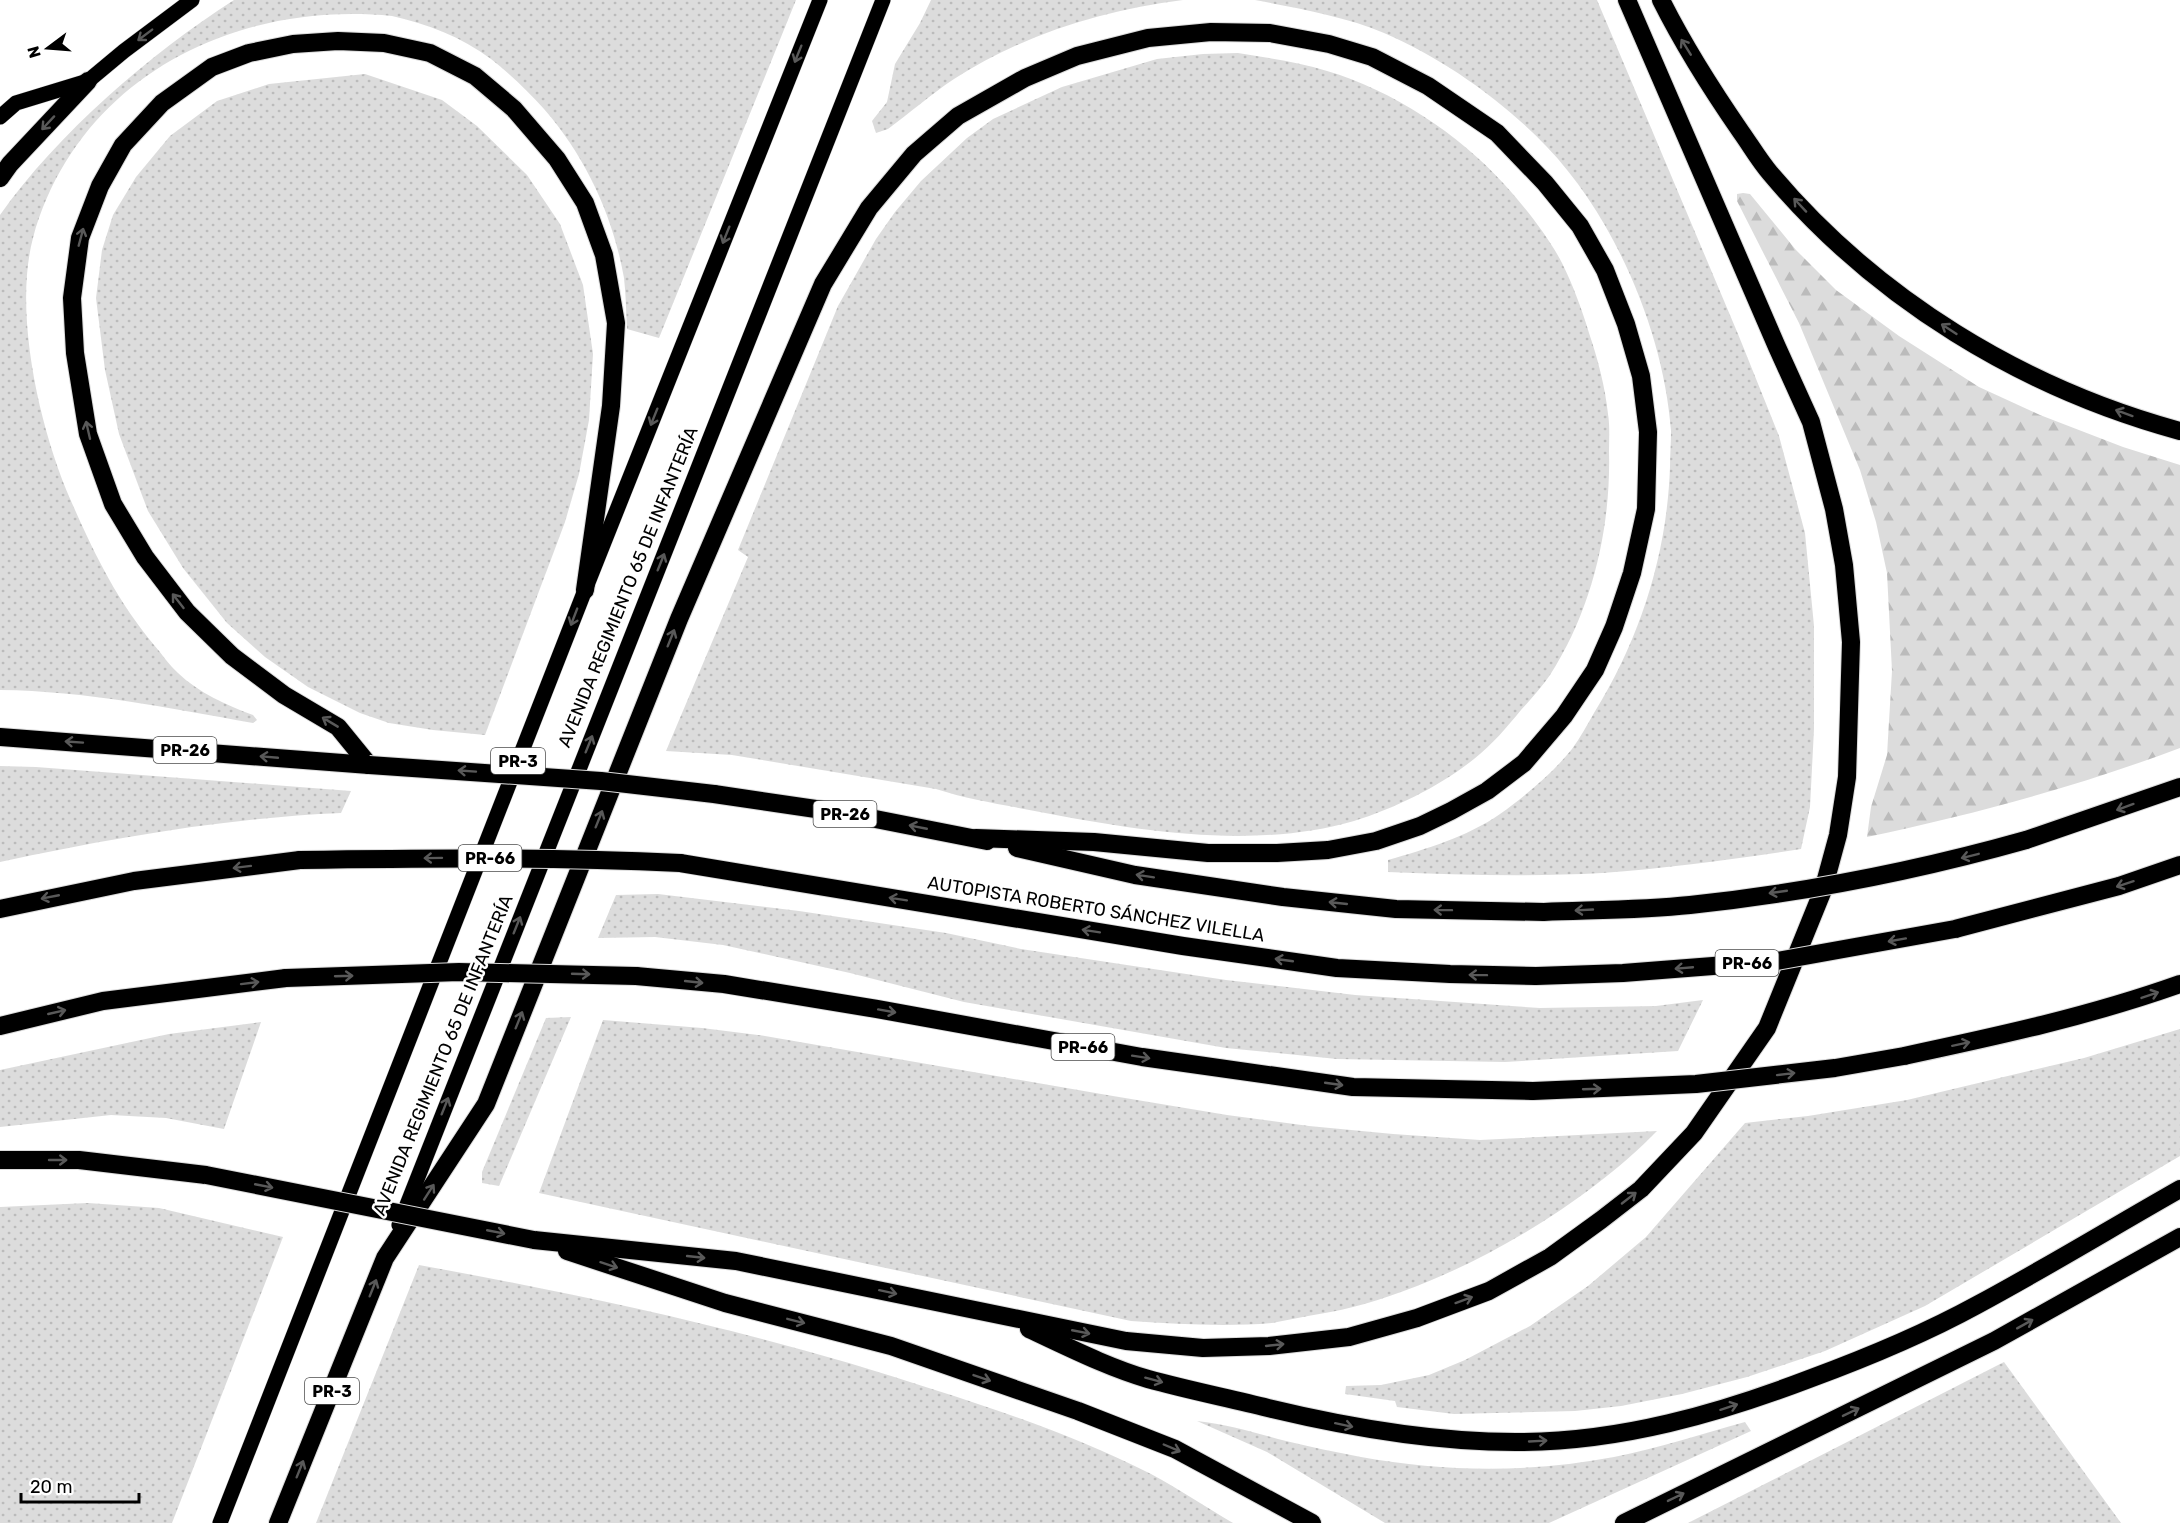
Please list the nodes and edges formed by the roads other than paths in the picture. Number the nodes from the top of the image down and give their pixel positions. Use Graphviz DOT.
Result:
graph roads {
  1 [pos="192,0"];
  2 [pos="820,0"];
  3 [pos="883,0"];
  4 [pos="1627,0"];
  5 [pos="1661,0"];
  6 [pos="88,81"];
  7 [pos="0,117"];
  8 [pos="0,178"];
  9 [pos="2180,431"];
  10 [pos="585,590"];
  11 [pos="0,737"];
  12 [pos="369,765"];
  13 [pos="2180,787"];
  14 [pos="976,838"];
  15 [pos="2180,865"];
  16 [pos="0,909"];
  17 [pos="2180,984"];
  18 [pos="0,1026"];
  19 [pos="0,1160"];
  20 [pos="2180,1189"];
  21 [pos="2180,1237"];
  22 [pos="534,1240"];
  23 [pos="385,1258"];
  24 [pos="1004,1317"];
  25 [pos="220,1523"];
  26 [pos="278,1523"];
  27 [pos="1312,1523"];
  28 [pos="1624,1523"];
  1 -- 6 [label="main road, one-way"];
  2 -- 10 [label="main road, AVENIDA REGIMIENTO 65 DE INFANTERÍA / PR-3, one-way"];
  23 -- 3 [label="main road, AVENIDA REGIMIENTO 65 DE INFANTERÍA / PR-3, one-way"];
  24 -- 4 [label="highway, one-way"];
  9 -- 5 [label="highway, one-way"];
  6 -- 7 [label="main road"];
  6 -- 8 [label="highway, one-way"];
  12 -- 10 [label="highway, one-way"];
  10 -- 25 [label="main road, AVENIDA REGIMIENTO 65 DE INFANTERÍA / PR-3, one-way"];
  12 -- 11 [label="highway, PR-26, one-way"];
  14 -- 12 [label="highway, PR-26, one-way, bridge"];
  13 -- 14 [label="highway, one-way, bridge"];
  23 -- 14 [label="highway, one-way"];
  15 -- 16 [label="highway, AUTOPISTA ROBERTO SÁNCHEZ VILELLA / PR-66, one-way, bridge"];
  18 -- 17 [label="highway, PR-66, one-way, bridge"];
  19 -- 22 [label="highway, one-way, bridge"];
  24 -- 20 [label="highway, one-way"];
  28 -- 21 [label="highway, one-way"];
  22 -- 24 [label="highway, one-way"];
  22 -- 27 [label="highway, one-way"];
  26 -- 23 [label="highway, AVENIDA REGIMIENTO 65 DE INFANTERÍA / PR-3, one-way"];
}
